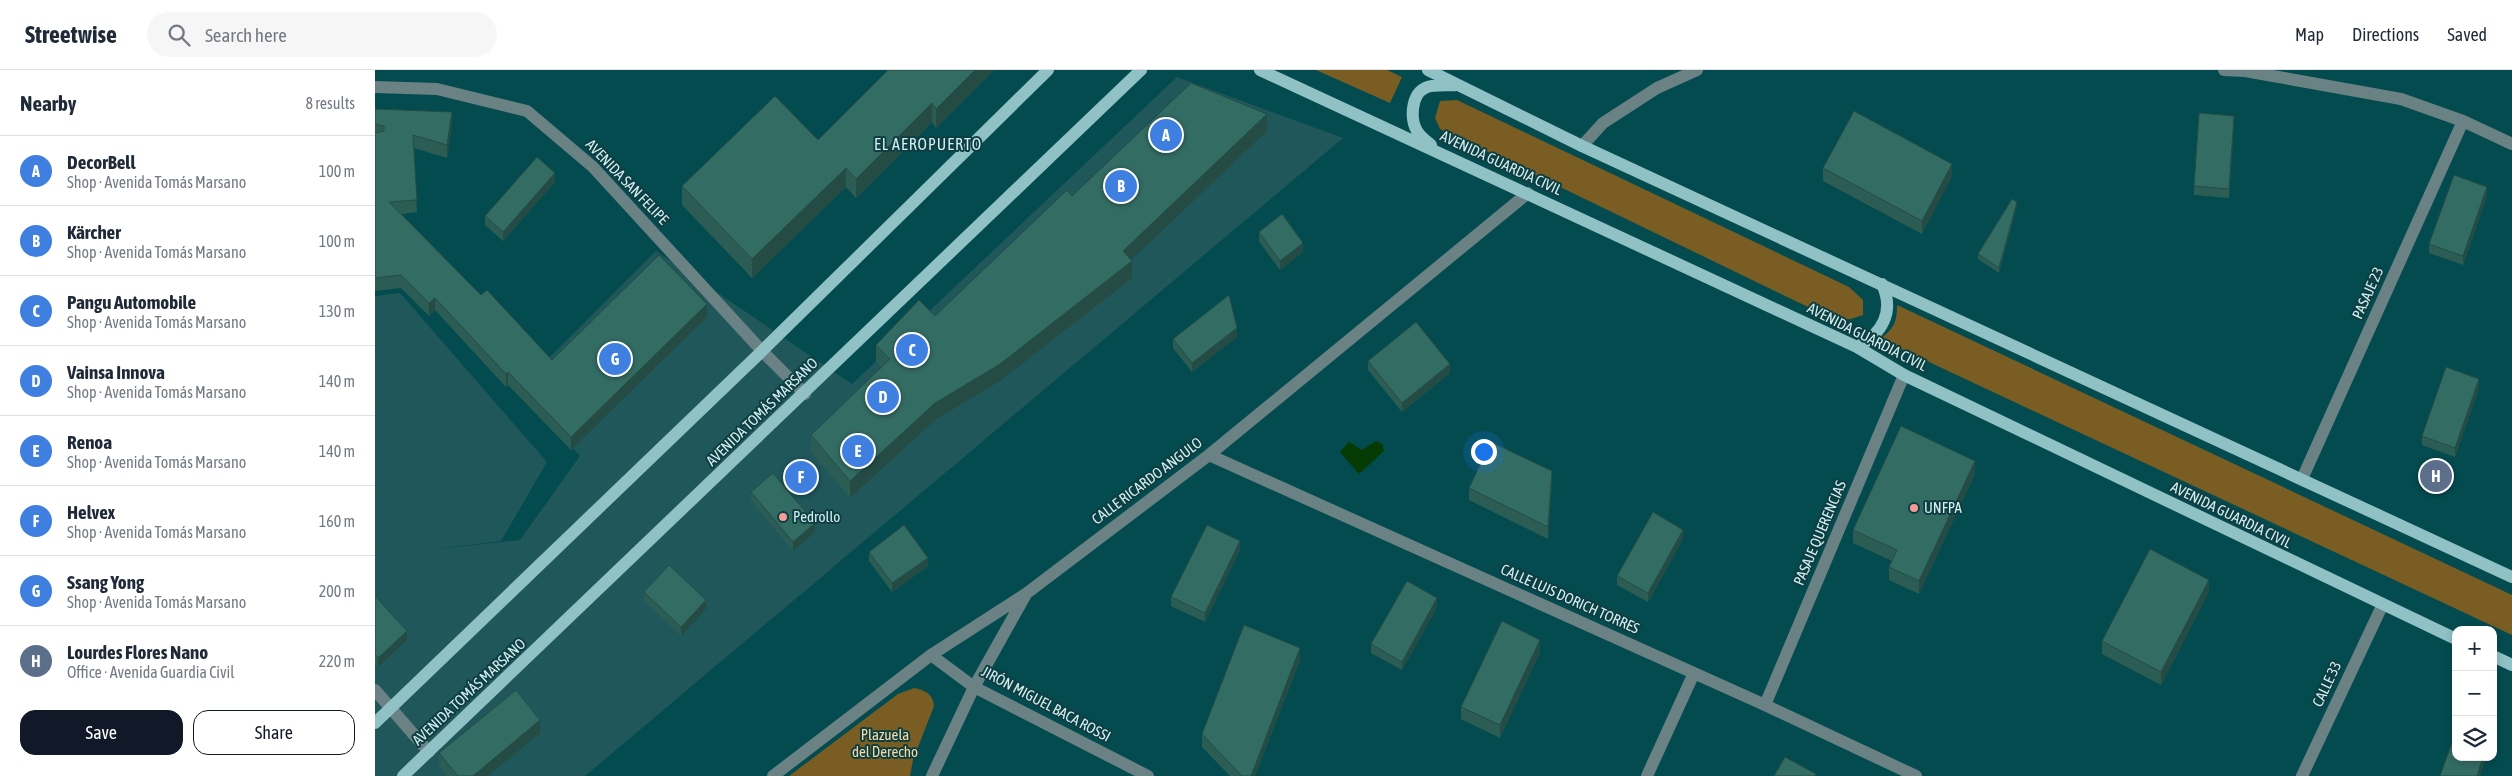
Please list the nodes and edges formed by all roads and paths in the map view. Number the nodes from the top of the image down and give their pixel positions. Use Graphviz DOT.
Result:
graph roads {
  1 [pos="1049,70"];
  2 [pos="1141,70"];
  3 [pos="1260,70"];
  4 [pos="1428,70"];
  5 [pos="1697,70"];
  6 [pos="2224,70"];
  7 [pos="1459,85"];
  8 [pos="375,87"];
  9 [pos="2463,121"];
  10 [pos="2512,144"];
  11 [pos="1582,146"];
  12 [pos="1442,154"];
  13 [pos="1528,193"];
  14 [pos="1881,284"];
  15 [pos="1857,348"];
  16 [pos="762,351"];
  17 [pos="1904,375"];
  18 [pos="805,394"];
  19 [pos="1209,455"];
  20 [pos="2302,479"];
  21 [pos="2512,577"];
  22 [pos="1027,593"];
  23 [pos="2382,606"];
  24 [pos="2452,638"];
  25 [pos="931,656"];
  26 [pos="2497,658"];
  27 [pos="2512,665"];
  28 [pos="1694,673"];
  29 [pos="974,687"];
  30 [pos="375,690"];
  31 [pos="1765,705"];
  32 [pos="391,708"];
  33 [pos="375,723"];
  34 [pos="429,752"];
  35 [pos="403,776"];
  36 [pos="773,776"];
  37 [pos="932,776"];
  38 [pos="1148,776"];
  39 [pos="1647,776"];
  40 [pos="1916,776"];
  41 [pos="2302,776"];
  1 -- 16 [label="main road"];
  2 -- 18 [label="main road, AVENIDA TOMÁS MARSANO"];
  3 -- 12 [label="main road, AVENIDA GUARDIA CIVIL"];
  4 -- 7 [label="main road"];
  5 -- 11 [label="street"];
  6 -- 9 [label="street"];
  7 -- 11 [label="main road"];
  7 -- 12 [label="main road"];
  8 -- 16 [label="street, AVENIDA SAN FELIPE"];
  9 -- 10 [label="street"];
  9 -- 20 [label="street, PASAJE 23"];
  11 -- 14 [label="main road"];
  12 -- 13 [label="main road, AVENIDA GUARDIA CIVIL"];
  13 -- 15 [label="main road, AVENIDA GUARDIA CIVIL"];
  13 -- 19 [label="street, CALLE RICARDO ANGULO"];
  14 -- 15 [label="main road"];
  14 -- 20 [label="main road"];
  15 -- 17 [label="main road, AVENIDA GUARDIA CIVIL"];
  16 -- 18 [label="street, AVENIDA SAN FELIPE"];
  16 -- 32 [label="main road"];
  17 -- 23 [label="main road, AVENIDA GUARDIA CIVIL"];
  17 -- 31 [label="street, PASAJE QUERENCIAS"];
  18 -- 34 [label="main road, AVENIDA TOMÁS MARSANO"];
  19 -- 22 [label="street, CALLE RICARDO ANGULO"];
  19 -- 28 [label="street, CALLE LUIS DORICH TORRES"];
  20 -- 21 [label="main road"];
  22 -- 25 [label="street, CALLE RICARDO ANGULO"];
  22 -- 29 [label="street"];
  23 -- 24 [label="main road, AVENIDA GUARDIA CIVIL"];
  23 -- 41 [label="street, CALLE 33"];
  25 -- 29 [label="street, JIRÓN MIGUEL BACA ROSSI"];
  25 -- 36 [label="street, CALLE RICARDO ANGULO"];
  26 -- 27 [label="main road"];
  28 -- 31 [label="street, CALLE LUIS DORICH TORRES"];
  28 -- 39 [label="street"];
  29 -- 37 [label="street"];
  29 -- 38 [label="street, JIRÓN MIGUEL BACA ROSSI"];
  30 -- 32 [label="street"];
  31 -- 40 [label="street, CALLE LUIS DORICH TORRES"];
  32 -- 33 [label="main road"];
  32 -- 34 [label="street"];
  34 -- 35 [label="main road, AVENIDA TOMÁS MARSANO"];
}
